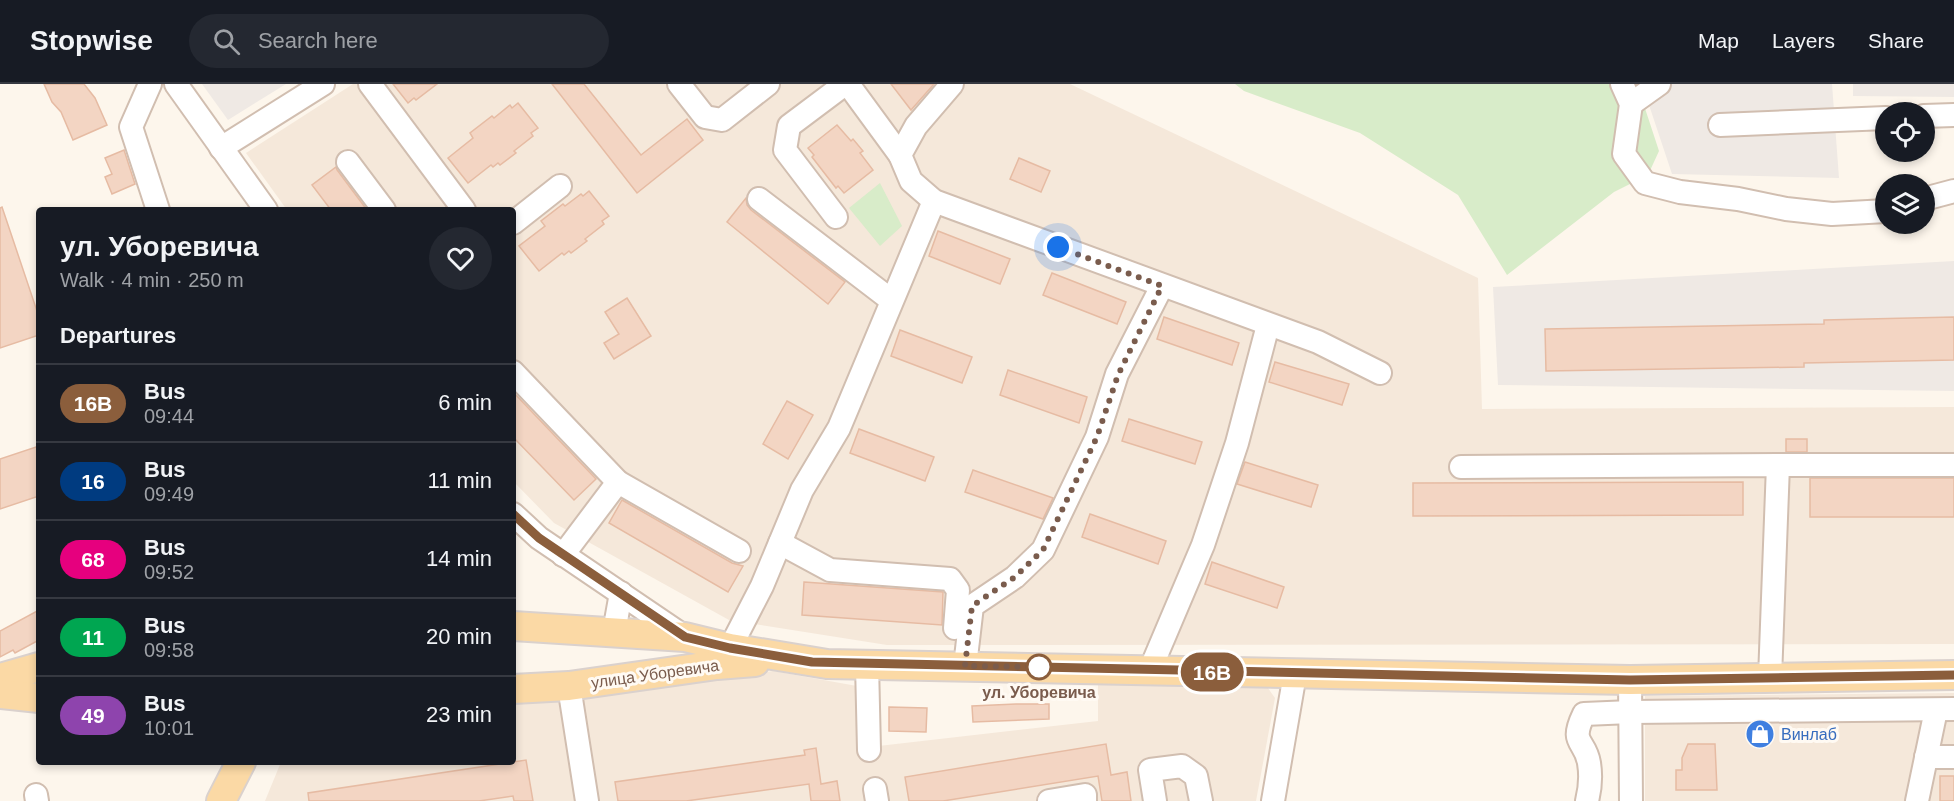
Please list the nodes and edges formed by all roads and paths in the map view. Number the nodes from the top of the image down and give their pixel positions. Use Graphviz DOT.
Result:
graph roads {
  1 [pos="150,84"];
  2 [pos="176,84"];
  3 [pos="323,84"];
  4 [pos="370,84"];
  5 [pos="679,84"];
  6 [pos="768,84"];
  7 [pos="847,84"];
  8 [pos="952,84"];
  9 [pos="1659,84"];
  10 [pos="1626,94"];
  11 [pos="1954,115"];
  12 [pos="1935,116"];
  13 [pos="1875,118"];
  14 [pos="1720,125"];
  15 [pos="221,148"];
  16 [pos="900,156"];
  17 [pos="348,162"];
  18 [pos="560,186"];
  19 [pos="1954,191"];
  20 [pos="1935,196"];
  21 [pos="759,198"];
  22 [pos="934,201"];
  23 [pos="157,207"];
  24 [pos="264,207"];
  25 [pos="382,207"];
  26 [pos="462,207"];
  27 [pos="1875,212"];
  28 [pos="836,217"];
  29 [pos="516,221"];
  30 [pos="1162,286"];
  31 [pos="891,300"];
  32 [pos="1268,325"];
  33 [pos="1380,372"];
  34 [pos="516,375"];
  35 [pos="1778,465"];
  36 [pos="1954,465"];
  37 [pos="1461,467"];
  38 [pos="618,482"];
  39 [pos="517,524"];
  40 [pos="780,543"];
  41 [pos="739,550"];
  42 [pos="563,555"];
  43 [pos="621,593"];
  44 [pos="516,626"];
  45 [pos="614,632"];
  46 [pos="685,637"];
  47 [pos="730,648"];
  48 [pos="796,660"];
  49 [pos="867,664"];
  50 [pos="958,666"];
  51 [pos="36,669"];
  52 [pos="1150,670"];
  53 [pos="1295,674"];
  54 [pos="1954,675"];
  55 [pos="0,678"];
  56 [pos="1770,678"];
  57 [pos="1630,680"];
  58 [pos="569,686"];
  59 [pos="516,689"];
  60 [pos="0,694"];
  61 [pos="36,698"];
  62 [pos="1945,710"];
  63 [pos="1631,712"];
  64 [pos="869,750"];
  65 [pos="1926,757"];
  66 [pos="1954,758"];
  67 [pos="219,765"];
  68 [pos="240,765"];
  69 [pos="222,800"];
  70 [pos="587,801"];
  71 [pos="1048,801"];
  72 [pos="1085,801"];
  73 [pos="1155,801"];
  74 [pos="1201,801"];
  75 [pos="1273,801"];
  76 [pos="1587,801"];
  77 [pos="1631,801"];
  78 [pos="1917,801"];
  1 -- 23 [label="street"];
  2 -- 15 [label="street"];
  3 -- 15 [label="street"];
  4 -- 26 [label="street"];
  5 -- 6 [label="street"];
  7 -- 16 [label="street"];
  7 -- 28 [label="street"];
  8 -- 16 [label="street"];
  9 -- 10 [label="street"];
  10 -- 27 [label="street"];
  11 -- 12 [label="street"];
  13 -- 14 [label="street"];
  15 -- 24 [label="street"];
  16 -- 22 [label="street"];
  17 -- 25 [label="street"];
  18 -- 29 [label="street"];
  19 -- 20 [label="street"];
  21 -- 31 [label="street"];
  22 -- 30 [label="street"];
  22 -- 31 [label="street"];
  30 -- 32 [label="street"];
  30 -- 50 [label="street"];
  31 -- 40 [label="street"];
  32 -- 33 [label="street"];
  32 -- 52 [label="street"];
  34 -- 38 [label="street"];
  35 -- 36 [label="street"];
  35 -- 37 [label="street"];
  35 -- 56 [label="street"];
  38 -- 41 [label="street"];
  38 -- 42 [label="street"];
  39 -- 42 [label="street"];
  40 -- 47 [label="street"];
  40 -- 50 [label="street"];
  42 -- 43 [label="street"];
  43 -- 45 [label="street"];
  43 -- 46 [label="street"];
  44 -- 45 [label="main road, улица Уборевича"];
  45 -- 46 [label="main road, улица Уборевича"];
  46 -- 47 [label="main road, улица Уборевича"];
  47 -- 48 [label="main road, улица Уборевича"];
  48 -- 49 [label="main road"];
  48 -- 58 [label="main road, улица Уборевича"];
  49 -- 50 [label="main road"];
  49 -- 64 [label="street"];
  50 -- 52 [label="main road"];
  51 -- 55 [label="main road"];
  52 -- 53 [label="main road"];
  53 -- 57 [label="main road"];
  53 -- 75 [label="street"];
  54 -- 56 [label="main road"];
  56 -- 57 [label="main road"];
  57 -- 63 [label="street"];
  58 -- 59 [label="main road, улица Уборевича"];
  58 -- 70 [label="street"];
  60 -- 61 [label="main road"];
  62 -- 63 [label="street"];
  62 -- 65 [label="street"];
  63 -- 76 [label="street"];
  63 -- 77 [label="street"];
  65 -- 66 [label="street"];
  65 -- 78 [label="street"];
  67 -- 69 [label="main road"];
  68 -- 69 [label="main road"];
  71 -- 72 [label="street"];
  73 -- 74 [label="street"];
}
